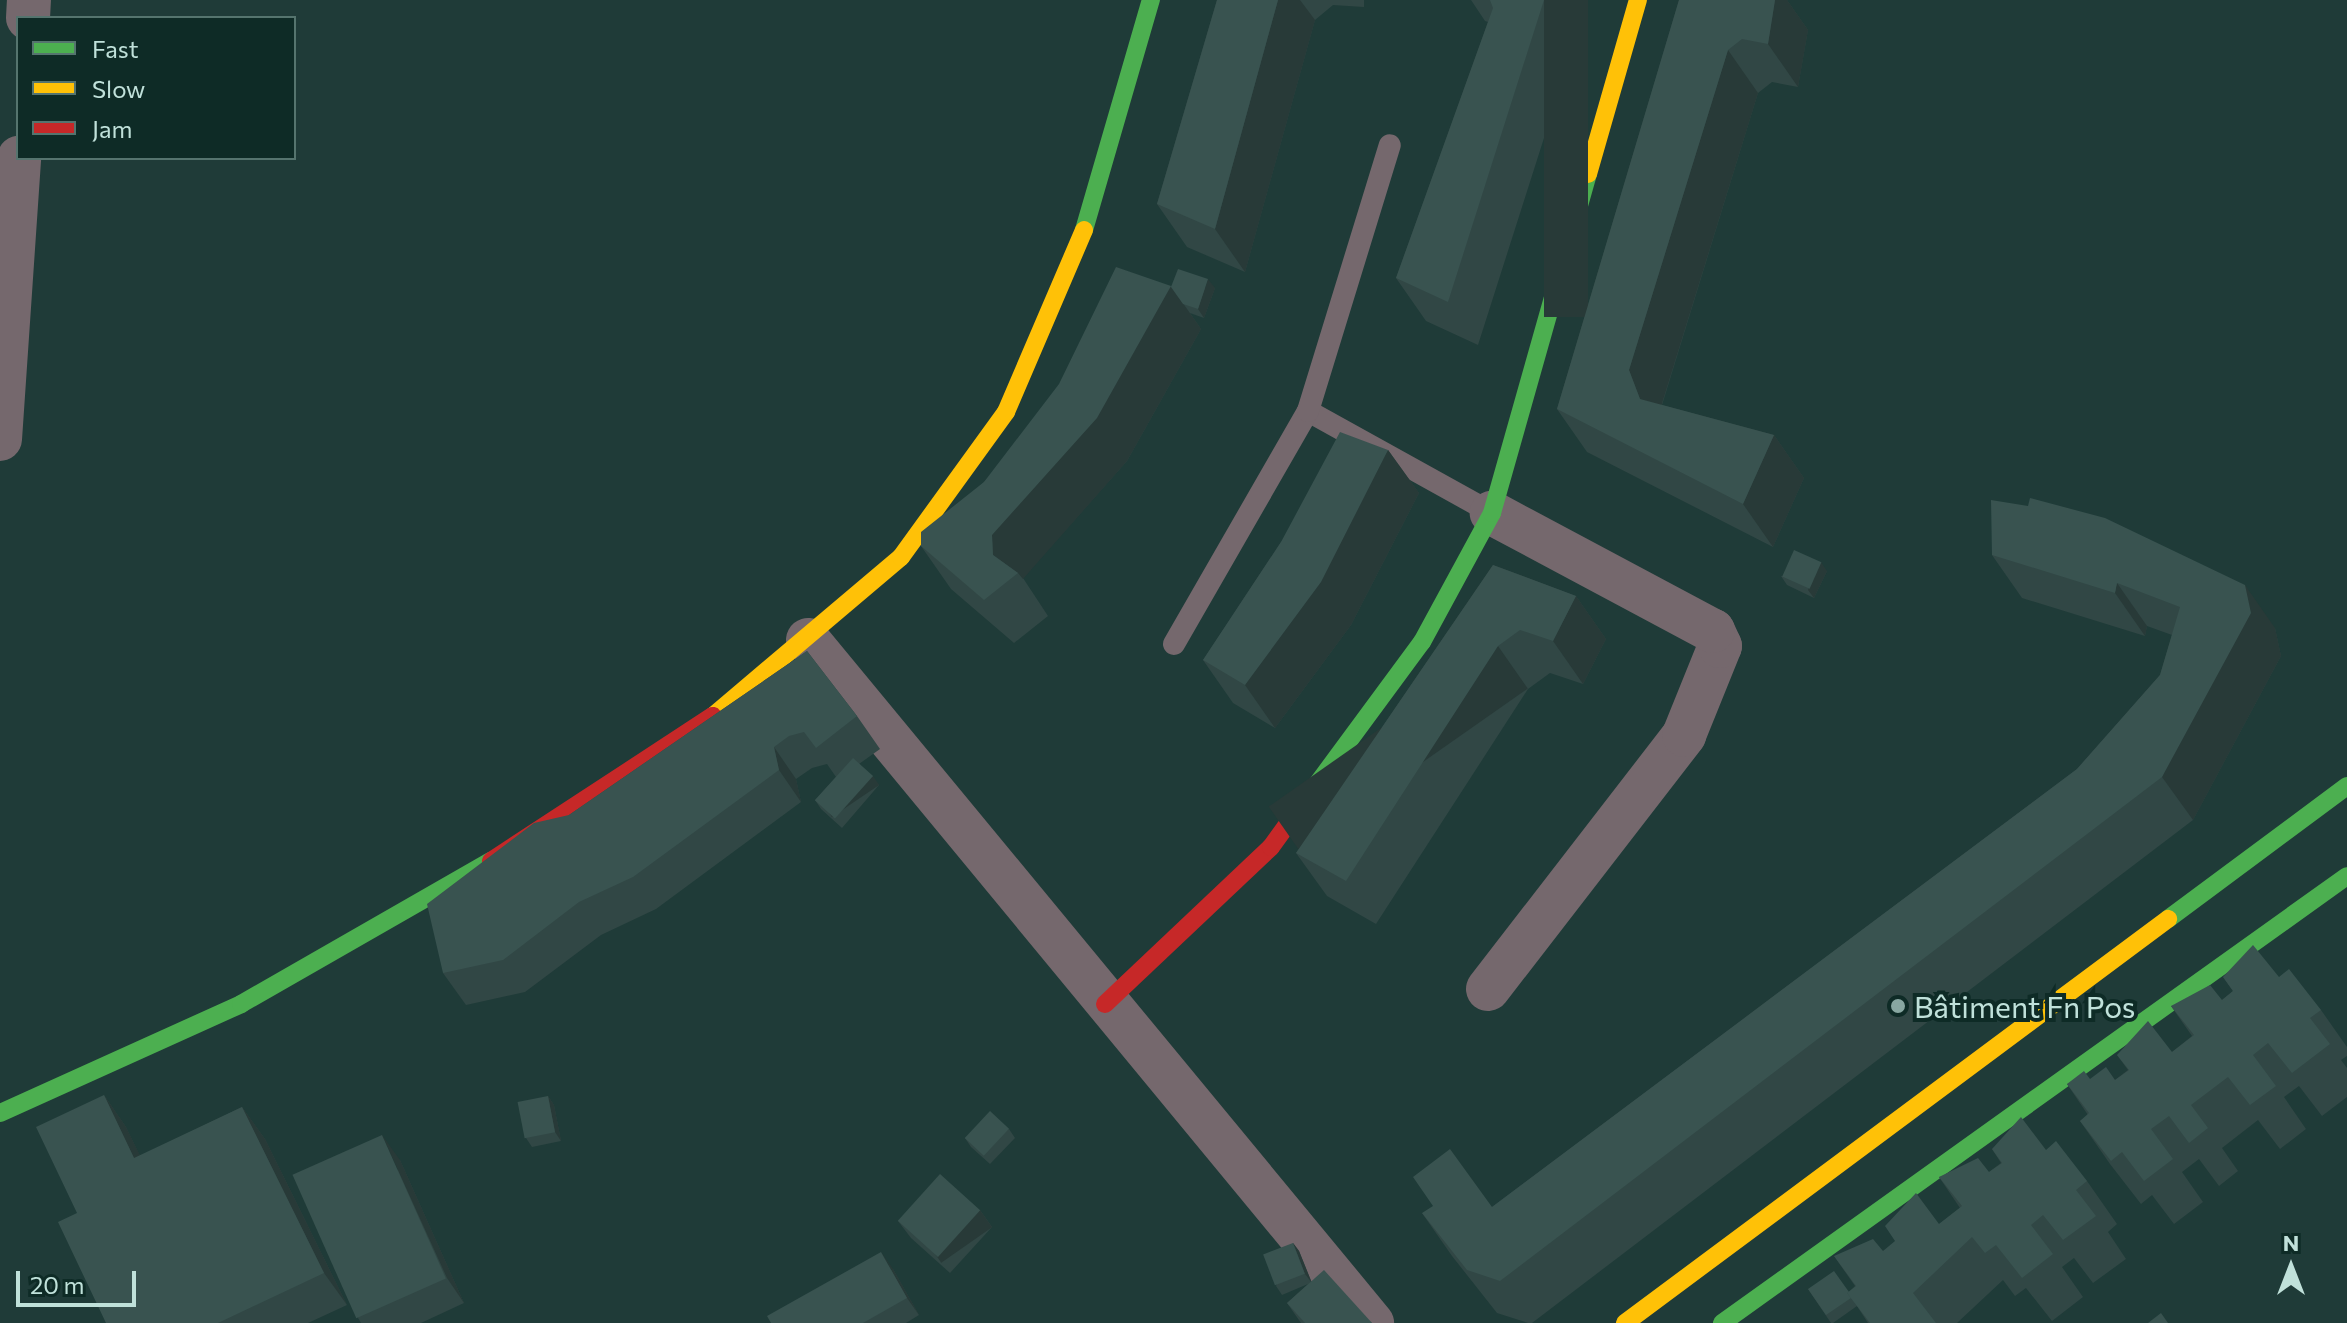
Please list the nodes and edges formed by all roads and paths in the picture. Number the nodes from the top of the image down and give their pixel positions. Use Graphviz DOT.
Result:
graph roads {
  1 [pos="1151,0"];
  2 [pos="1638,0"];
  3 [pos="1390,145"];
  4 [pos="19,160"];
  5 [pos="1308,411"];
  6 [pos="0,439"];
  7 [pos="1492,513"];
  8 [pos="808,640"];
  9 [pos="1174,644"];
  10 [pos="2347,786"];
  11 [pos="2347,876"];
  12 [pos="1488,989"];
  13 [pos="1105,1004"];
  14 [pos="0,1113"];
  15 [pos="1372,1323"];
  16 [pos="1625,1323"];
  17 [pos="1722,1323"];
  1 -- 8 [label="street"];
  2 -- 7 [label="street"];
  3 -- 5 [label="lane"];
  4 -- 6 [label="street"];
  5 -- 7 [label="lane"];
  5 -- 9 [label="lane"];
  7 -- 12 [label="street"];
  7 -- 13 [label="street"];
  8 -- 13 [label="street"];
  8 -- 14 [label="street"];
  10 -- 16 [label="street"];
  11 -- 17 [label="street"];
  13 -- 15 [label="street"];
}
